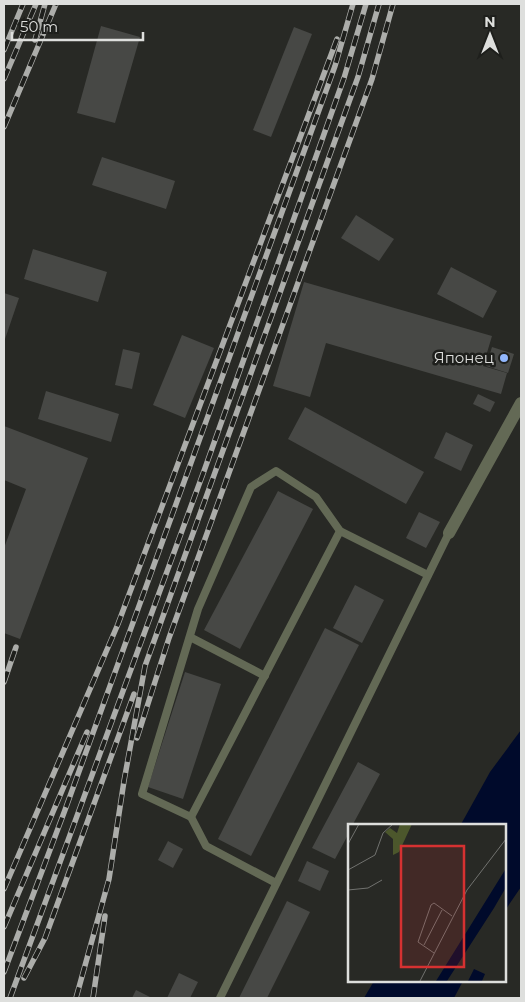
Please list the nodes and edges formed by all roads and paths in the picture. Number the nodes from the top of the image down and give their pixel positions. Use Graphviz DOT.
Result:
graph roads {
  1 [pos="521,403"];
  2 [pos="340,531"];
  3 [pos="449,534"];
  4 [pos="428,575"];
  5 [pos="190,637"];
  6 [pos="265,676"];
  7 [pos="191,818"];
  8 [pos="276,883"];
  9 [pos="220,998"];
  1 -- 3 [label="street"];
  2 -- 4 [label="lane"];
  2 -- 5 [label="lane"];
  2 -- 6 [label="lane"];
  3 -- 4 [label="lane"];
  4 -- 8 [label="lane"];
  5 -- 6 [label="lane"];
  5 -- 7 [label="lane"];
  6 -- 7 [label="lane"];
  7 -- 8 [label="lane"];
  8 -- 9 [label="lane"];
}
